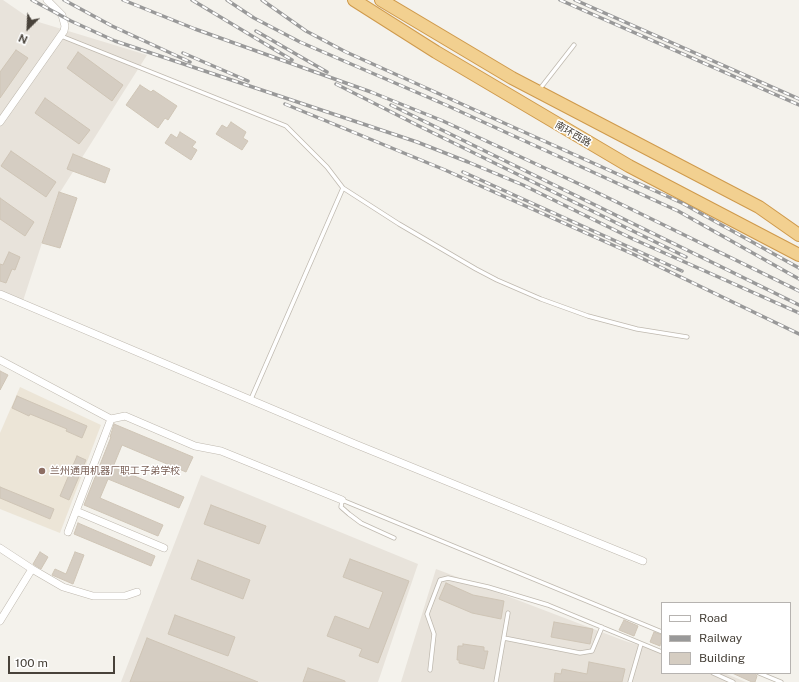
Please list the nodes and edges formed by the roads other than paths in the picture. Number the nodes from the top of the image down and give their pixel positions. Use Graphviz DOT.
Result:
graph roads {
  1 [pos="47,0"];
  2 [pos="354,0"];
  3 [pos="381,0"];
  4 [pos="61,36"];
  5 [pos="574,45"];
  6 [pos="537,91"];
  7 [pos="0,122"];
  8 [pos="343,188"];
  9 [pos="799,235"];
  10 [pos="799,255"];
  11 [pos="0,294"];
  12 [pos="687,337"];
  13 [pos="0,360"];
  14 [pos="250,400"];
  15 [pos="111,418"];
  16 [pos="342,500"];
  17 [pos="76,511"];
  18 [pos="68,532"];
  19 [pos="394,538"];
  20 [pos="0,548"];
  21 [pos="164,548"];
  22 [pos="643,561"];
  23 [pos="32,569"];
  24 [pos="137,592"];
  25 [pos="508,613"];
  26 [pos="0,621"];
  27 [pos="602,627"];
  28 [pos="661,632"];
  29 [pos="504,638"];
  30 [pos="641,644"];
  31 [pos="661,652"];
  32 [pos="430,670"];
  33 [pos="715,674"];
  34 [pos="761,674"];
  35 [pos="496,682"];
  36 [pos="630,682"];
  37 [pos="733,682"];
  38 [pos="781,682"];
  1 -- 4 [label="street"];
  2 -- 10 [label="highway, 南环西路"];
  3 -- 6 [label="highway, 南环西路"];
  4 -- 7 [label="street"];
  4 -- 8 [label="lane"];
  5 -- 6 [label="lane"];
  6 -- 9 [label="highway, 南环西路"];
  8 -- 12 [label="lane"];
  8 -- 14 [label="lane"];
  11 -- 14 [label="street"];
  13 -- 15 [label="street"];
  14 -- 22 [label="street"];
  15 -- 16 [label="street"];
  15 -- 17 [label="street"];
  16 -- 19 [label="lane"];
  16 -- 28 [label="lane"];
  17 -- 18 [label="street"];
  17 -- 21 [label="street"];
  20 -- 23 [label="street"];
  23 -- 24 [label="street"];
  23 -- 26 [label="street"];
  25 -- 29 [label="lane"];
  27 -- 29 [label="lane"];
  27 -- 30 [label="lane"];
  27 -- 32 [label="lane"];
  29 -- 35 [label="lane"];
  30 -- 31 [label="lane"];
  30 -- 36 [label="lane"];
  33 -- 37 [label="lane"];
  34 -- 38 [label="lane"];
}
